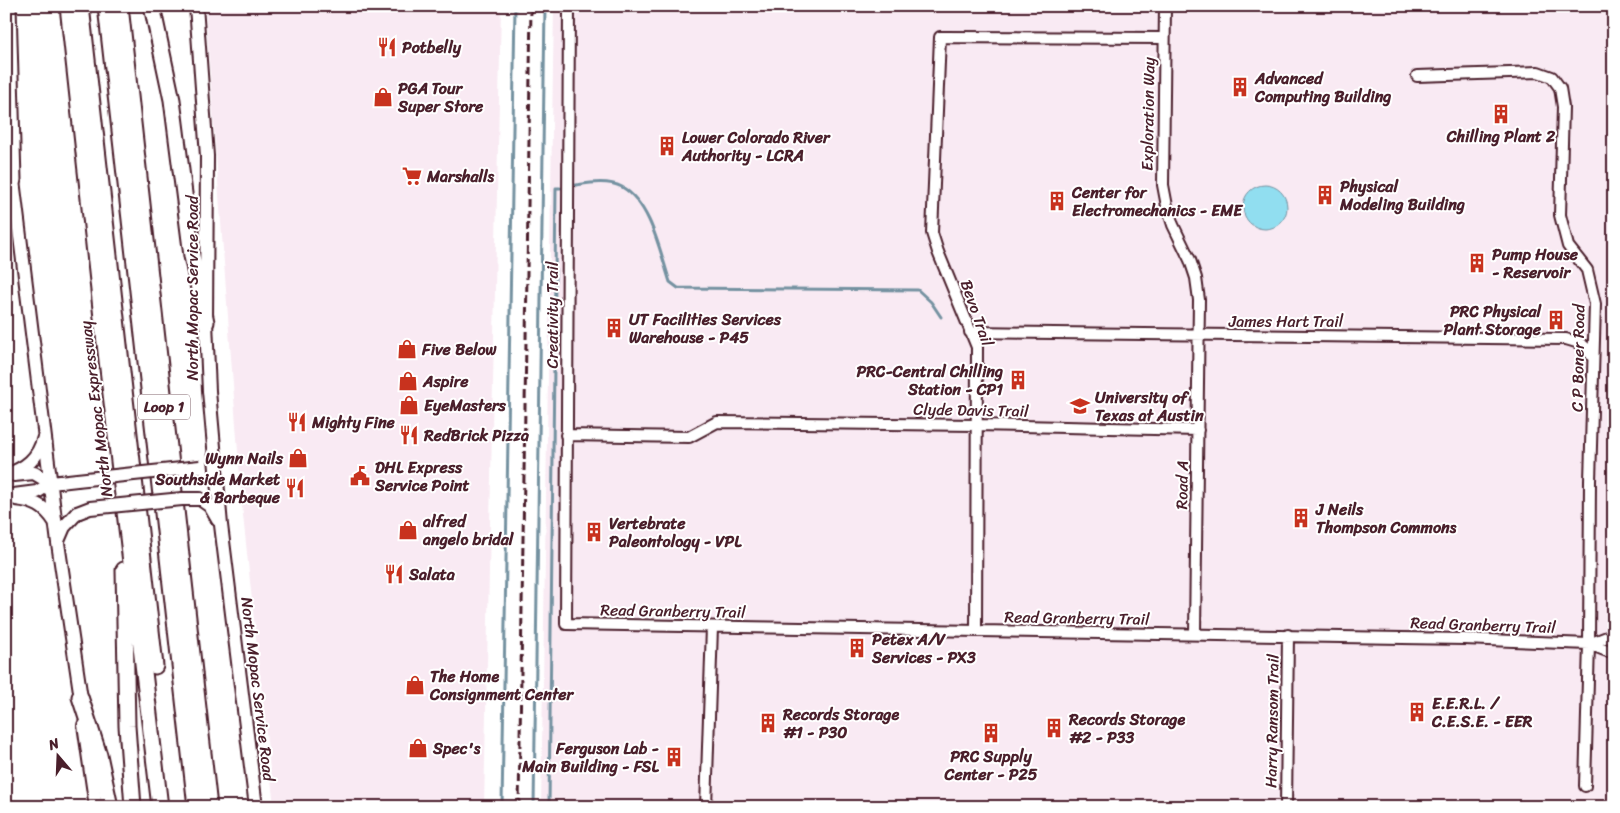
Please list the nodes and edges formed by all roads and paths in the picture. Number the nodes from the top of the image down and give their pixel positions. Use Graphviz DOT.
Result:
graph roads {
  1 [pos="8,6"];
  2 [pos="68,6"];
  3 [pos="81,6"];
  4 [pos="106,6"];
  5 [pos="120,6"];
  6 [pos="152,6"];
  7 [pos="196,6"];
  8 [pos="569,6"];
  9 [pos="1164,6"];
  10 [pos="1164,38"];
  11 [pos="1417,76"];
  12 [pos="6,138"];
  13 [pos="13,180"];
  14 [pos="206,322"];
  15 [pos="970,332"];
  16 [pos="1200,336"];
  17 [pos="1594,359"];
  18 [pos="976,425"];
  19 [pos="1198,430"];
  20 [pos="45,433"];
  21 [pos="566,435"];
  22 [pos="214,465"];
  23 [pos="6,476"];
  24 [pos="57,482"];
  25 [pos="6,497"];
  26 [pos="56,522"];
  27 [pos="221,525"];
  28 [pos="128,531"];
  29 [pos="58,543"];
  30 [pos="566,624"];
  31 [pos="712,627"];
  32 [pos="976,631"];
  33 [pos="1195,634"];
  34 [pos="1288,635"];
  35 [pos="1614,638"];
  36 [pos="1589,644"];
  37 [pos="1614,651"];
  38 [pos="80,697"];
  39 [pos="1585,786"];
  40 [pos="96,807"];
  41 [pos="110,807"];
  42 [pos="133,807"];
  43 [pos="160,807"];
  44 [pos="170,807"];
  45 [pos="196,807"];
  46 [pos="209,807"];
  47 [pos="256,807"];
  48 [pos="706,807"];
  49 [pos="1286,807"];
  1 -- 13 [label="highway"];
  2 -- 28 [label="highway, North Mopac Expressway / Loop 1"];
  3 -- 44 [label="highway"];
  4 -- 45 [label="highway"];
  5 -- 46 [label="highway, Loop 1"];
  6 -- 14 [label="highway"];
  7 -- 14 [label="main road, North Mopac Service Road"];
  8 -- 21 [label="street, Creativity Trail"];
  9 -- 10 [label="street, Exploration Way"];
  10 -- 15 [label="street, Bevo Trail"];
  10 -- 16 [label="street, Exploration Way"];
  11 -- 17 [label="street, C P Boner Road"];
  12 -- 13 [label="main road"];
  13 -- 20 [label="main road"];
  14 -- 22 [label="main road, North Mopac Service Road"];
  15 -- 16 [label="street, James Hart Trail"];
  15 -- 18 [label="street, Bevo Trail"];
  16 -- 17 [label="street, James Hart Trail"];
  16 -- 19 [label="street, Road A"];
  17 -- 36 [label="street, C P Boner Road"];
  18 -- 19 [label="street, Clyde Davis Trail"];
  18 -- 21 [label="street, Clyde Davis Trail"];
  18 -- 32 [label="street, Bevo Trail"];
  19 -- 33 [label="street, Road A"];
  20 -- 23 [label="main road"];
  20 -- 24 [label="main road"];
  21 -- 30 [label="street, Creativity Trail"];
  22 -- 24 [label="main road, bridge"];
  22 -- 27 [label="main road, North Mopac Service Road"];
  23 -- 24 [label="main road"];
  24 -- 25 [label="main road"];
  24 -- 26 [label="main road"];
  25 -- 26 [label="main road"];
  26 -- 29 [label="main road"];
  27 -- 29 [label="main road, bridge"];
  27 -- 47 [label="main road, North Mopac Service Road"];
  28 -- 42 [label="highway"];
  28 -- 43 [label="highway, North Mopac Expressway / Loop 1"];
  29 -- 38 [label="main road"];
  30 -- 31 [label="street, Read Granberry Trail"];
  31 -- 32 [label="street, Read Granberry Trail"];
  31 -- 48 [label="street"];
  32 -- 33 [label="street, Read Granberry Trail"];
  33 -- 34 [label="street, Read Granberry Trail"];
  34 -- 36 [label="street, Read Granberry Trail"];
  34 -- 49 [label="street, Harry Ransom Trail"];
  35 -- 36 [label="street, Read Granberry Trail"];
  36 -- 37 [label="street, Read Granberry Trail"];
  36 -- 39 [label="street, C P Boner Road"];
  38 -- 40 [label="main road"];
  38 -- 41 [label="highway"];
}
